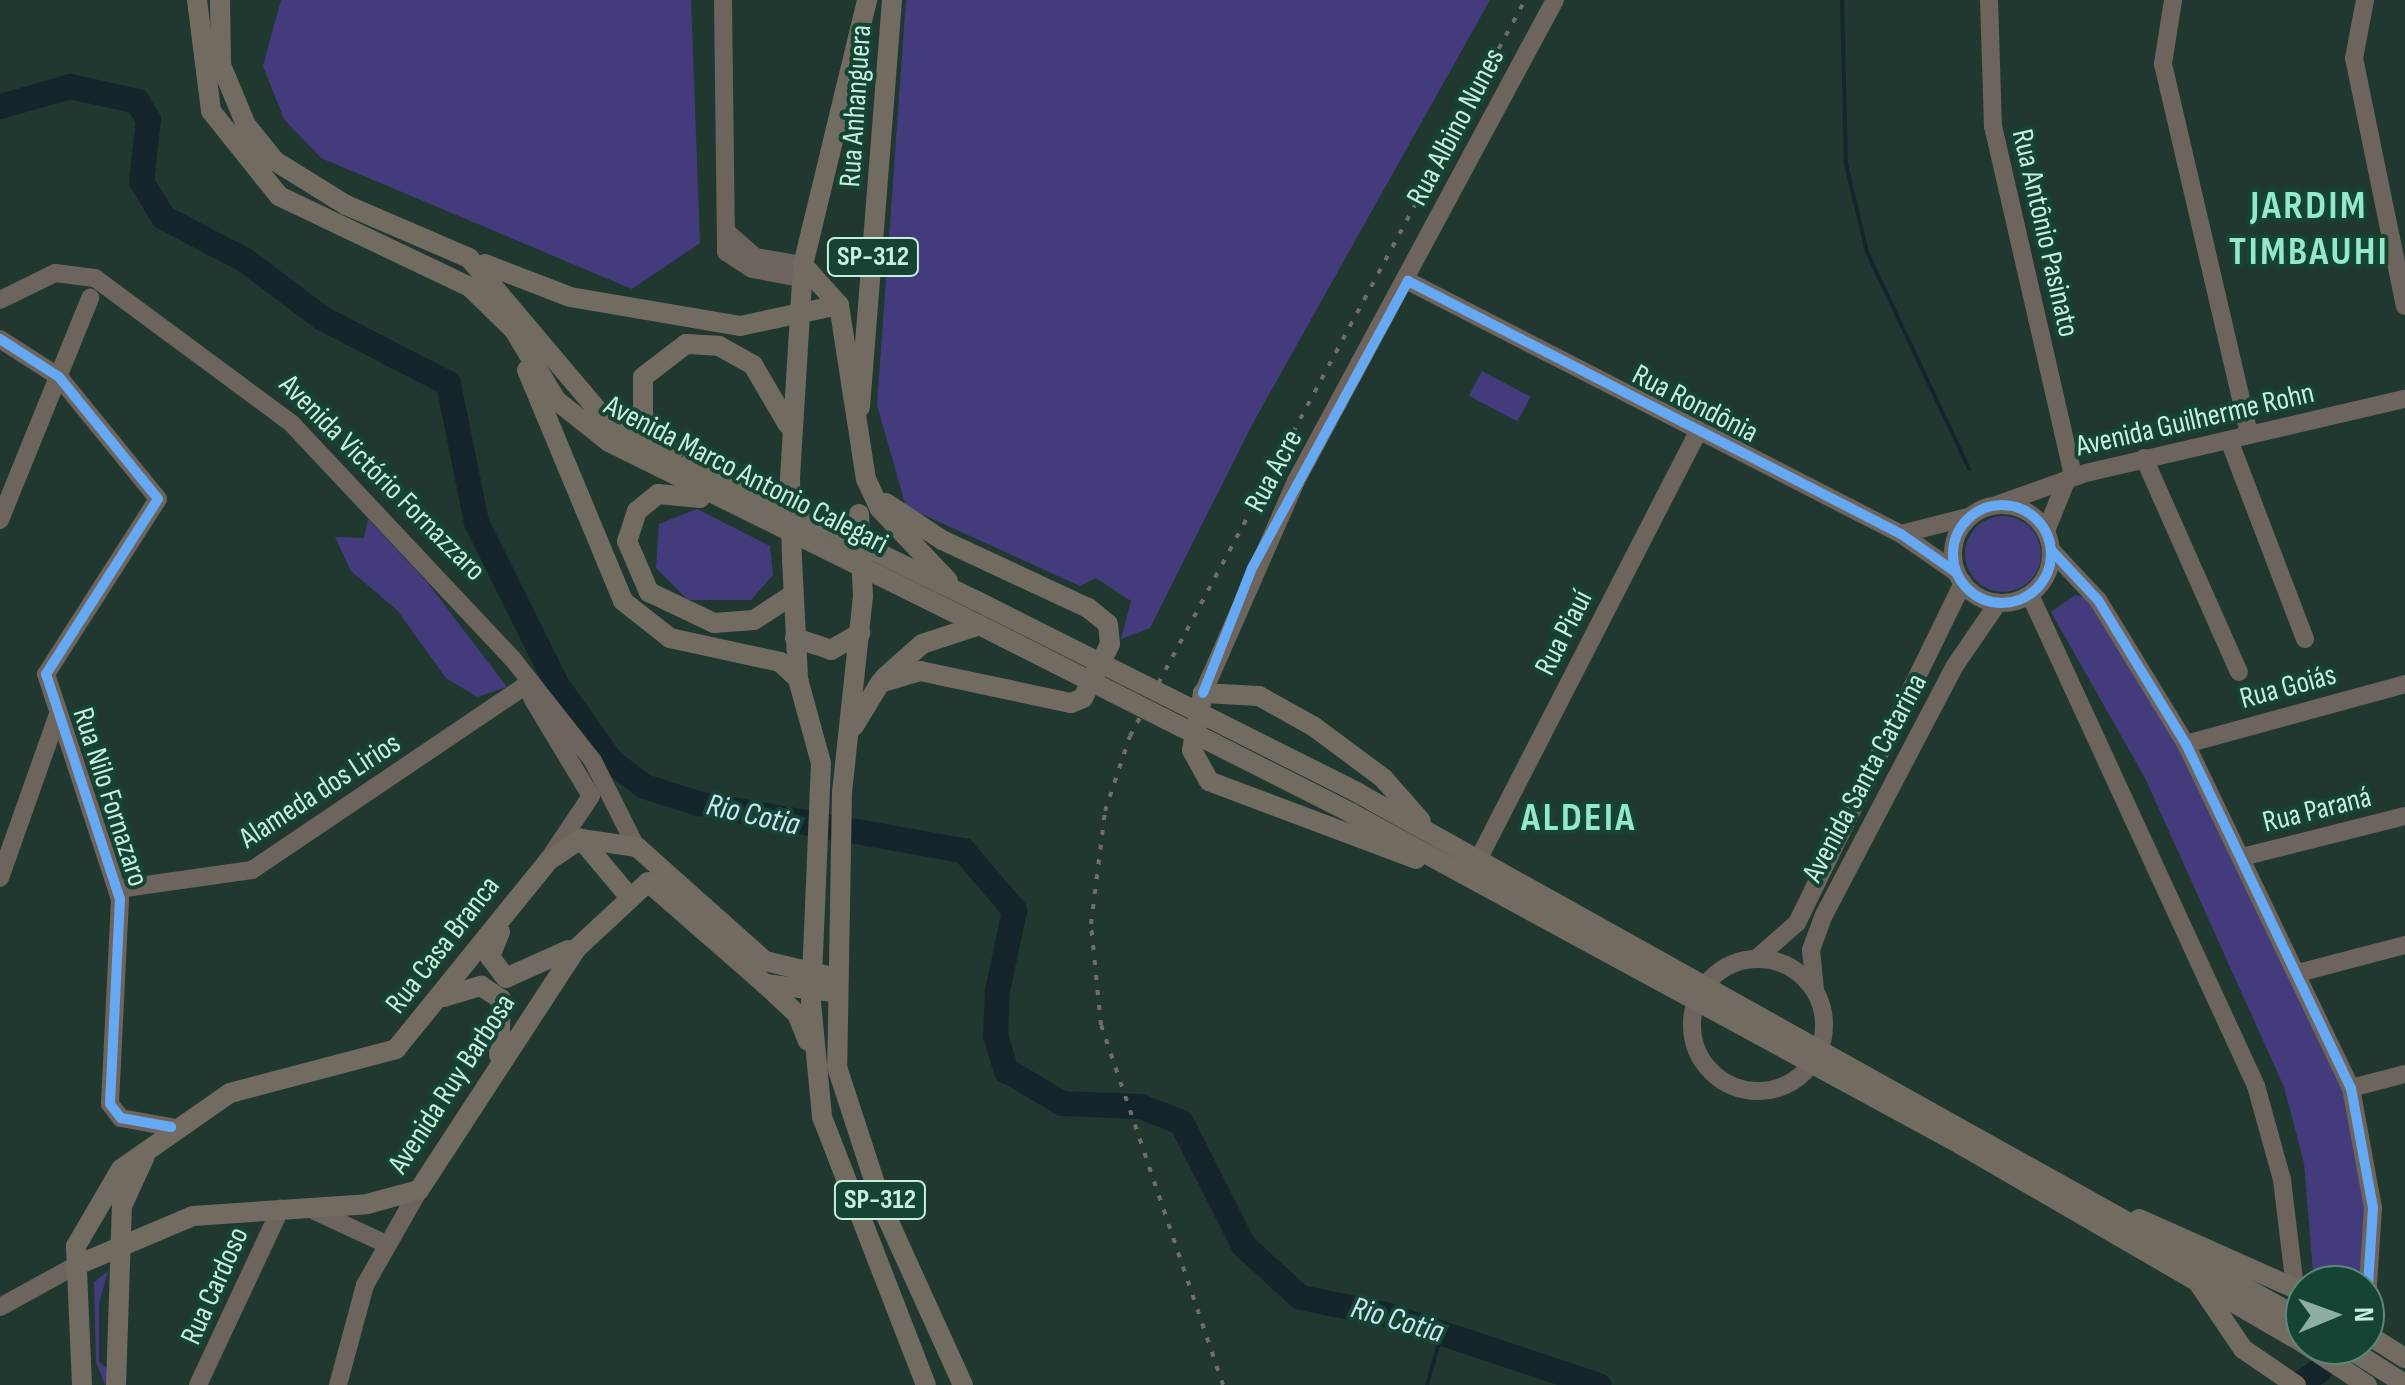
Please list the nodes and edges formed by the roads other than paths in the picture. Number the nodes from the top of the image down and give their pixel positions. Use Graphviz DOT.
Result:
graph roads {
  1 [pos="197,0"];
  2 [pos="220,0"];
  3 [pos="722,0"];
  4 [pos="867,0"];
  5 [pos="892,0"];
  6 [pos="1554,0"];
  7 [pos="1989,0"];
  8 [pos="2173,0"];
  9 [pos="2365,0"];
  10 [pos="469,258"];
  11 [pos="802,272"];
  12 [pos="1408,280"];
  13 [pos="90,298"];
  14 [pos="0,300"];
  15 [pos="840,305"];
  16 [pos="2405,306"];
  17 [pos="800,311"];
  18 [pos="514,330"];
  19 [pos="2,344"];
  20 [pos="59,377"];
  21 [pos="2405,399"];
  22 [pos="789,428"];
  23 [pos="1697,434"];
  24 [pos="2249,435"];
  25 [pos="2230,440"];
  26 [pos="857,449"];
  27 [pos="670,452"];
  28 [pos="2144,458"];
  29 [pos="2070,477"];
  30 [pos="871,491"];
  31 [pos="2000,504"];
  32 [pos="727,505"];
  33 [pos="1971,515"];
  34 [pos="0,520"];
  35 [pos="1900,534"];
  36 [pos="2049,540"];
  37 [pos="2081,577"];
  38 [pos="1960,578"];
  39 [pos="2044,580"];
  40 [pos="792,595"];
  41 [pos="2030,595"];
  42 [pos="967,596"];
  43 [pos="1998,603"];
  44 [pos="980,625"];
  45 [pos="861,632"];
  46 [pos="795,638"];
  47 [pos="2305,639"];
  48 [pos="2238,672"];
  49 [pos="798,679"];
  50 [pos="529,683"];
  51 [pos="880,683"];
  52 [pos="2405,684"];
  53 [pos="1203,693"];
  54 [pos="57,717"];
  55 [pos="847,741"];
  56 [pos="2186,744"];
  57 [pos="2405,816"];
  58 [pos="1424,826"];
  59 [pos="581,839"];
  60 [pos="636,847"];
  61 [pos="1480,856"];
  62 [pos="2242,857"];
  63 [pos="548,861"];
  64 [pos="1456,872"];
  65 [pos="0,878"];
  66 [pos="623,888"];
  67 [pos="118,889"];
  68 [pos="517,900"];
  69 [pos="2405,945"];
  70 [pos="576,949"];
  71 [pos="1757,958"];
  72 [pos="2298,973"];
  73 [pos="1709,981"];
  74 [pos="765,984"];
  75 [pos="822,984"];
  76 [pos="1814,990"];
  77 [pos="441,998"];
  78 [pos="1696,1003"];
  79 [pos="1822,1045"];
  80 [pos="813,1053"];
  81 [pos="1810,1067"];
  82 [pos="494,1071"];
  83 [pos="2405,1074"];
  84 [pos="2351,1088"];
  85 [pos="164,1132"];
  86 [pos="419,1190"];
  87 [pos="291,1208"];
  88 [pos="2118,1214"];
  89 [pos="122,1244"];
  90 [pos="386,1244"];
  91 [pos="2296,1265"];
  92 [pos="2369,1265"];
  93 [pos="75,1266"];
  94 [pos="2196,1279"];
  95 [pos="2285,1282"];
  96 [pos="0,1307"];
  97 [pos="2285,1309"];
  98 [pos="2285,1332"];
  99 [pos="2337,1365"];
  100 [pos="2375,1365"];
  101 [pos="2405,1384"];
  102 [pos="82,1385"];
  103 [pos="116,1385"];
  104 [pos="198,1385"];
  105 [pos="338,1385"];
  106 [pos="926,1385"];
  107 [pos="963,1385"];
  108 [pos="2296,1385"];
  109 [pos="2367,1385"];
  1 -- 18 [label="main road, Avenida Marco Antonio Calegari"];
  2 -- 10 [label="main road, Avenida Marco Antonio Calegari"];
  3 -- 11 [label="street"];
  4 -- 11 [label="main road, Rua Anhanguera / SP-312"];
  5 -- 26 [label="main road, Rua Anhanguera / SP-312"];
  6 -- 12 [label="street, Rua Albino Nunes"];
  7 -- 29 [label="street, Rua Antônio Pasinato"];
  8 -- 24 [label="street"];
  9 -- 16 [label="street"];
  10 -- 17 [label="main road"];
  10 -- 27 [label="main road, Avenida Marco Antonio Calegari"];
  11 -- 15 [label="main road"];
  11 -- 17 [label="main road, Rua Anhanguera / SP-312"];
  12 -- 23 [label="street, Rua Rondônia"];
  12 -- 53 [label="street, Rua Acre"];
  13 -- 20 [label="street"];
  14 -- 50 [label="street, Avenida Victório Fornazzaro"];
  15 -- 17 [label="main road"];
  15 -- 26 [label="main road"];
  17 -- 22 [label="main road, Rua Anhanguera / SP-312"];
  18 -- 32 [label="main road, Avenida Marco Antonio Calegari"];
  18 -- 49 [label="main road"];
  19 -- 20 [label="street"];
  20 -- 34 [label="street"];
  20 -- 54 [label="street, Rua Nilo Fornazaro"];
  21 -- 24 [label="street, Avenida Guilherme Rohn"];
  22 -- 27 [label="main road"];
  22 -- 40 [label="main road, Rua Anhanguera / SP-312, bridge"];
  23 -- 35 [label="street, Rua Rondônia"];
  23 -- 61 [label="street, Rua Piauí"];
  24 -- 25 [label="street, Avenida Guilherme Rohn"];
  25 -- 28 [label="street, Avenida Guilherme Rohn"];
  25 -- 47 [label="street"];
  26 -- 30 [label="main road"];
  26 -- 45 [label="main road, Rua Anhanguera / SP-312, bridge"];
  27 -- 42 [label="main road, Avenida Marco Antonio Calegari"];
  28 -- 29 [label="street, Avenida Guilherme Rohn"];
  28 -- 48 [label="street"];
  29 -- 31 [label="street, Avenida Guilherme Rohn"];
  29 -- 36 [label="street"];
  30 -- 42 [label="main road"];
  30 -- 51 [label="main road"];
  31 -- 33 [label="street"];
  31 -- 36 [label="street"];
  32 -- 40 [label="main road"];
  32 -- 44 [label="main road, Avenida Marco Antonio Calegari"];
  33 -- 35 [label="street"];
  33 -- 38 [label="street"];
  35 -- 38 [label="street, Rua Rondônia"];
  36 -- 37 [label="street"];
  36 -- 39 [label="street"];
  37 -- 39 [label="street"];
  37 -- 56 [label="street"];
  38 -- 43 [label="street"];
  38 -- 71 [label="street, Avenida Santa Catarina"];
  39 -- 41 [label="street"];
  40 -- 46 [label="main road, SP-312"];
  41 -- 43 [label="street"];
  41 -- 91 [label="street"];
  42 -- 58 [label="main road, Avenida Marco Antonio Calegari, bridge"];
  43 -- 76 [label="street, Avenida Santa Catarina"];
  44 -- 51 [label="main road"];
  44 -- 64 [label="main road, Avenida Marco Antonio Calegari, bridge"];
  45 -- 46 [label="main road"];
  45 -- 55 [label="main road, SP-312"];
  46 -- 49 [label="main road, SP-312"];
  49 -- 75 [label="main road, SP-312"];
  50 -- 60 [label="street, Avenida Victório Fornazzaro"];
  50 -- 63 [label="street"];
  50 -- 67 [label="street, Alameda dos Lirios"];
  51 -- 55 [label="main road"];
  52 -- 56 [label="street, Rua Goiás"];
  53 -- 58 [label="main road"];
  53 -- 64 [label="main road"];
  54 -- 65 [label="street"];
  54 -- 67 [label="street, Rua Nilo Fornazaro"];
  55 -- 75 [label="main road, SP-312"];
  56 -- 62 [label="street"];
  57 -- 62 [label="street, Rua Paraná"];
  58 -- 61 [label="main road, Avenida Marco Antonio Calegari"];
  59 -- 60 [label="main road"];
  59 -- 63 [label="main road, Rua Casa Branca"];
  59 -- 66 [label="main road"];
  60 -- 66 [label="main road, Avenida Ruy Barbosa"];
  60 -- 75 [label="main road, Avenida Victório Fornazzaro"];
  61 -- 73 [label="main road, Avenida Marco Antonio Calegari"];
  62 -- 72 [label="street"];
  63 -- 68 [label="main road, Rua Casa Branca"];
  64 -- 78 [label="main road"];
  66 -- 70 [label="main road, Avenida Ruy Barbosa"];
  66 -- 74 [label="main road"];
  67 -- 85 [label="street, Rua Nilo Fornazaro"];
  68 -- 70 [label="main road"];
  68 -- 77 [label="main road, Rua Casa Branca"];
  69 -- 72 [label="street"];
  70 -- 82 [label="main road, Avenida Ruy Barbosa"];
  71 -- 73 [label="street, Avenida Santa Catarina"];
  71 -- 76 [label="street"];
  72 -- 84 [label="street"];
  73 -- 78 [label="street"];
  73 -- 79 [label="main road, Avenida Marco Antonio Calegari"];
  74 -- 75 [label="main road"];
  74 -- 80 [label="main road"];
  75 -- 80 [label="main road, SP-312"];
  75 -- 107 [label="main road, SP-312"];
  76 -- 79 [label="street, Avenida Santa Catarina"];
  77 -- 82 [label="main road"];
  77 -- 85 [label="main road, Rua Casa Branca"];
  78 -- 81 [label="main road"];
  78 -- 81 [label="street"];
  79 -- 81 [label="street"];
  79 -- 88 [label="main road, Avenida Marco Antonio Calegari"];
  80 -- 106 [label="main road, SP-312"];
  81 -- 94 [label="main road"];
  82 -- 86 [label="main road, Avenida Ruy Barbosa"];
  83 -- 84 [label="street"];
  84 -- 92 [label="street"];
  85 -- 89 [label="main road"];
  85 -- 93 [label="main road, Rua Casa Branca"];
  86 -- 87 [label="main road"];
  86 -- 90 [label="street, Avenida Ruy Barbosa"];
  87 -- 89 [label="main road"];
  87 -- 90 [label="street"];
  87 -- 104 [label="street, Rua Cardoso"];
  88 -- 95 [label="main road"];
  88 -- 97 [label="main road"];
  89 -- 93 [label="main road"];
  89 -- 103 [label="main road"];
  90 -- 105 [label="street, Avenida Ruy Barbosa"];
  93 -- 96 [label="street"];
  93 -- 102 [label="main road"];
  94 -- 98 [label="main road"];
  94 -- 108 [label="main road"];
  99 -- 109 [label="main road"];
  100 -- 101 [label="main road"];
}
